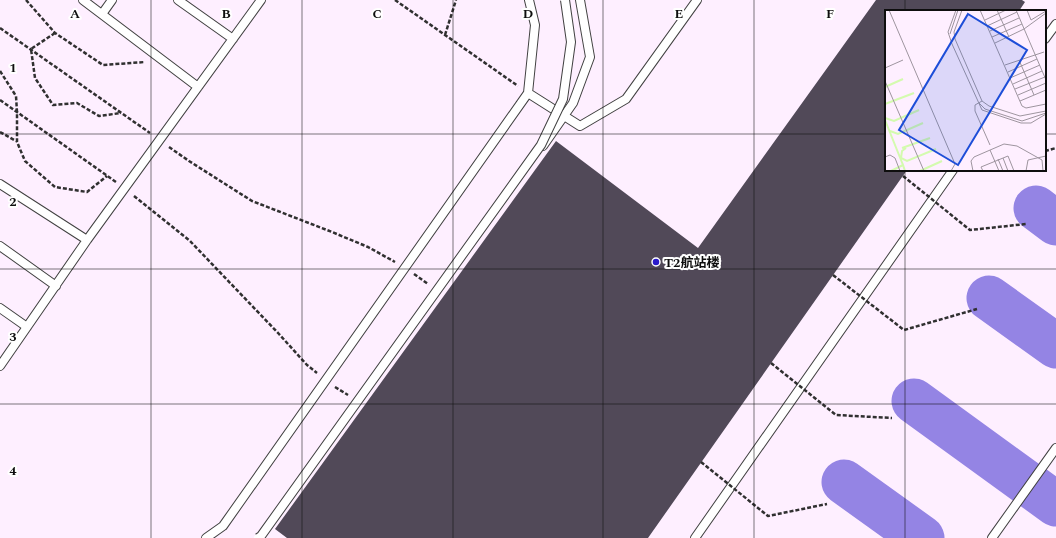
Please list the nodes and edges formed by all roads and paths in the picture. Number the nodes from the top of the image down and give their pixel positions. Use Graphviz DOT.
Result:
graph roads {
  1 [pos="26,0"];
  2 [pos="83,0"];
  3 [pos="112,0"];
  4 [pos="178,0"];
  5 [pos="261,0"];
  6 [pos="395,0"];
  7 [pos="456,0"];
  8 [pos="529,0"];
  9 [pos="564,0"];
  10 [pos="580,0"];
  11 [pos="696,0"];
  12 [pos="102,14"];
  13 [pos="1056,24"];
  14 [pos="0,28"];
  15 [pos="55,33"];
  16 [pos="445,35"];
  17 [pos="1046,38"];
  18 [pos="232,39"];
  19 [pos="31,49"];
  20 [pos="165,61"];
  21 [pos="0,71"];
  22 [pos="198,86"];
  23 [pos="528,93"];
  24 [pos="0,100"];
  25 [pos="17,112"];
  26 [pos="121,113"];
  27 [pos="0,132"];
  28 [pos="160,140"];
  29 [pos="17,142"];
  30 [pos="1056,148"];
  31 [pos="1046,152"];
  32 [pos="952,171"];
  33 [pos="107,176"];
  34 [pos="903,176"];
  35 [pos="0,184"];
  36 [pos="124,188"];
  37 [pos="1026,224"];
  38 [pos="87,240"];
  39 [pos="0,246"];
  40 [pos="405,267"];
  41 [pos="833,275"];
  42 [pos="56,286"];
  43 [pos="440,292"];
  44 [pos="0,308"];
  45 [pos="977,309"];
  46 [pos="27,327"];
  47 [pos="771,363"];
  48 [pos="0,365"];
  49 [pos="326,380"];
  50 [pos="360,403"];
  51 [pos="892,418"];
  52 [pos="1056,448"];
  53 [pos="701,462"];
  54 [pos="827,504"];
  55 [pos="206,538"];
  56 [pos="258,538"];
  57 [pos="262,538"];
  58 [pos="695,538"];
  59 [pos="992,538"];
  1 -- 15 [label="path"];
  2 -- 12 [label="lane"];
  3 -- 12 [label="lane"];
  4 -- 18 [label="lane"];
  5 -- 18 [label="lane"];
  6 -- 16 [label="path"];
  7 -- 16 [label="path"];
  8 -- 23 [label="lane"];
  9 -- 56 [label="lane, bridge"];
  10 -- 43 [label="lane"];
  11 -- 23 [label="lane"];
  12 -- 20 [label="lane"];
  13 -- 17 [label="lane"];
  14 -- 19 [label="path"];
  15 -- 19 [label="path"];
  15 -- 20 [label="path"];
  16 -- 23 [label="path"];
  18 -- 22 [label="lane"];
  19 -- 26 [label="path"];
  19 -- 26 [label="path"];
  20 -- 22 [label="lane"];
  21 -- 25 [label="path"];
  22 -- 28 [label="lane"];
  23 -- 40 [label="lane"];
  24 -- 25 [label="path"];
  25 -- 29 [label="path"];
  25 -- 33 [label="path"];
  26 -- 28 [label="path"];
  27 -- 29 [label="path"];
  28 -- 36 [label="lane"];
  28 -- 40 [label="path"];
  29 -- 33 [label="path"];
  30 -- 31 [label="path"];
  32 -- 58 [label="lane"];
  33 -- 36 [label="path"];
  34 -- 37 [label="path, bridge"];
  35 -- 38 [label="lane"];
  36 -- 38 [label="lane"];
  36 -- 49 [label="path"];
  38 -- 42 [label="lane"];
  39 -- 42 [label="lane"];
  40 -- 43 [label="path"];
  40 -- 49 [label="lane"];
  41 -- 45 [label="path, bridge"];
  42 -- 46 [label="lane"];
  43 -- 50 [label="lane"];
  44 -- 46 [label="lane"];
  46 -- 48 [label="lane"];
  47 -- 51 [label="path, bridge"];
  49 -- 50 [label="path"];
  49 -- 55 [label="lane"];
  50 -- 57 [label="lane"];
  52 -- 59 [label="lane"];
  53 -- 54 [label="path, bridge"];
}
